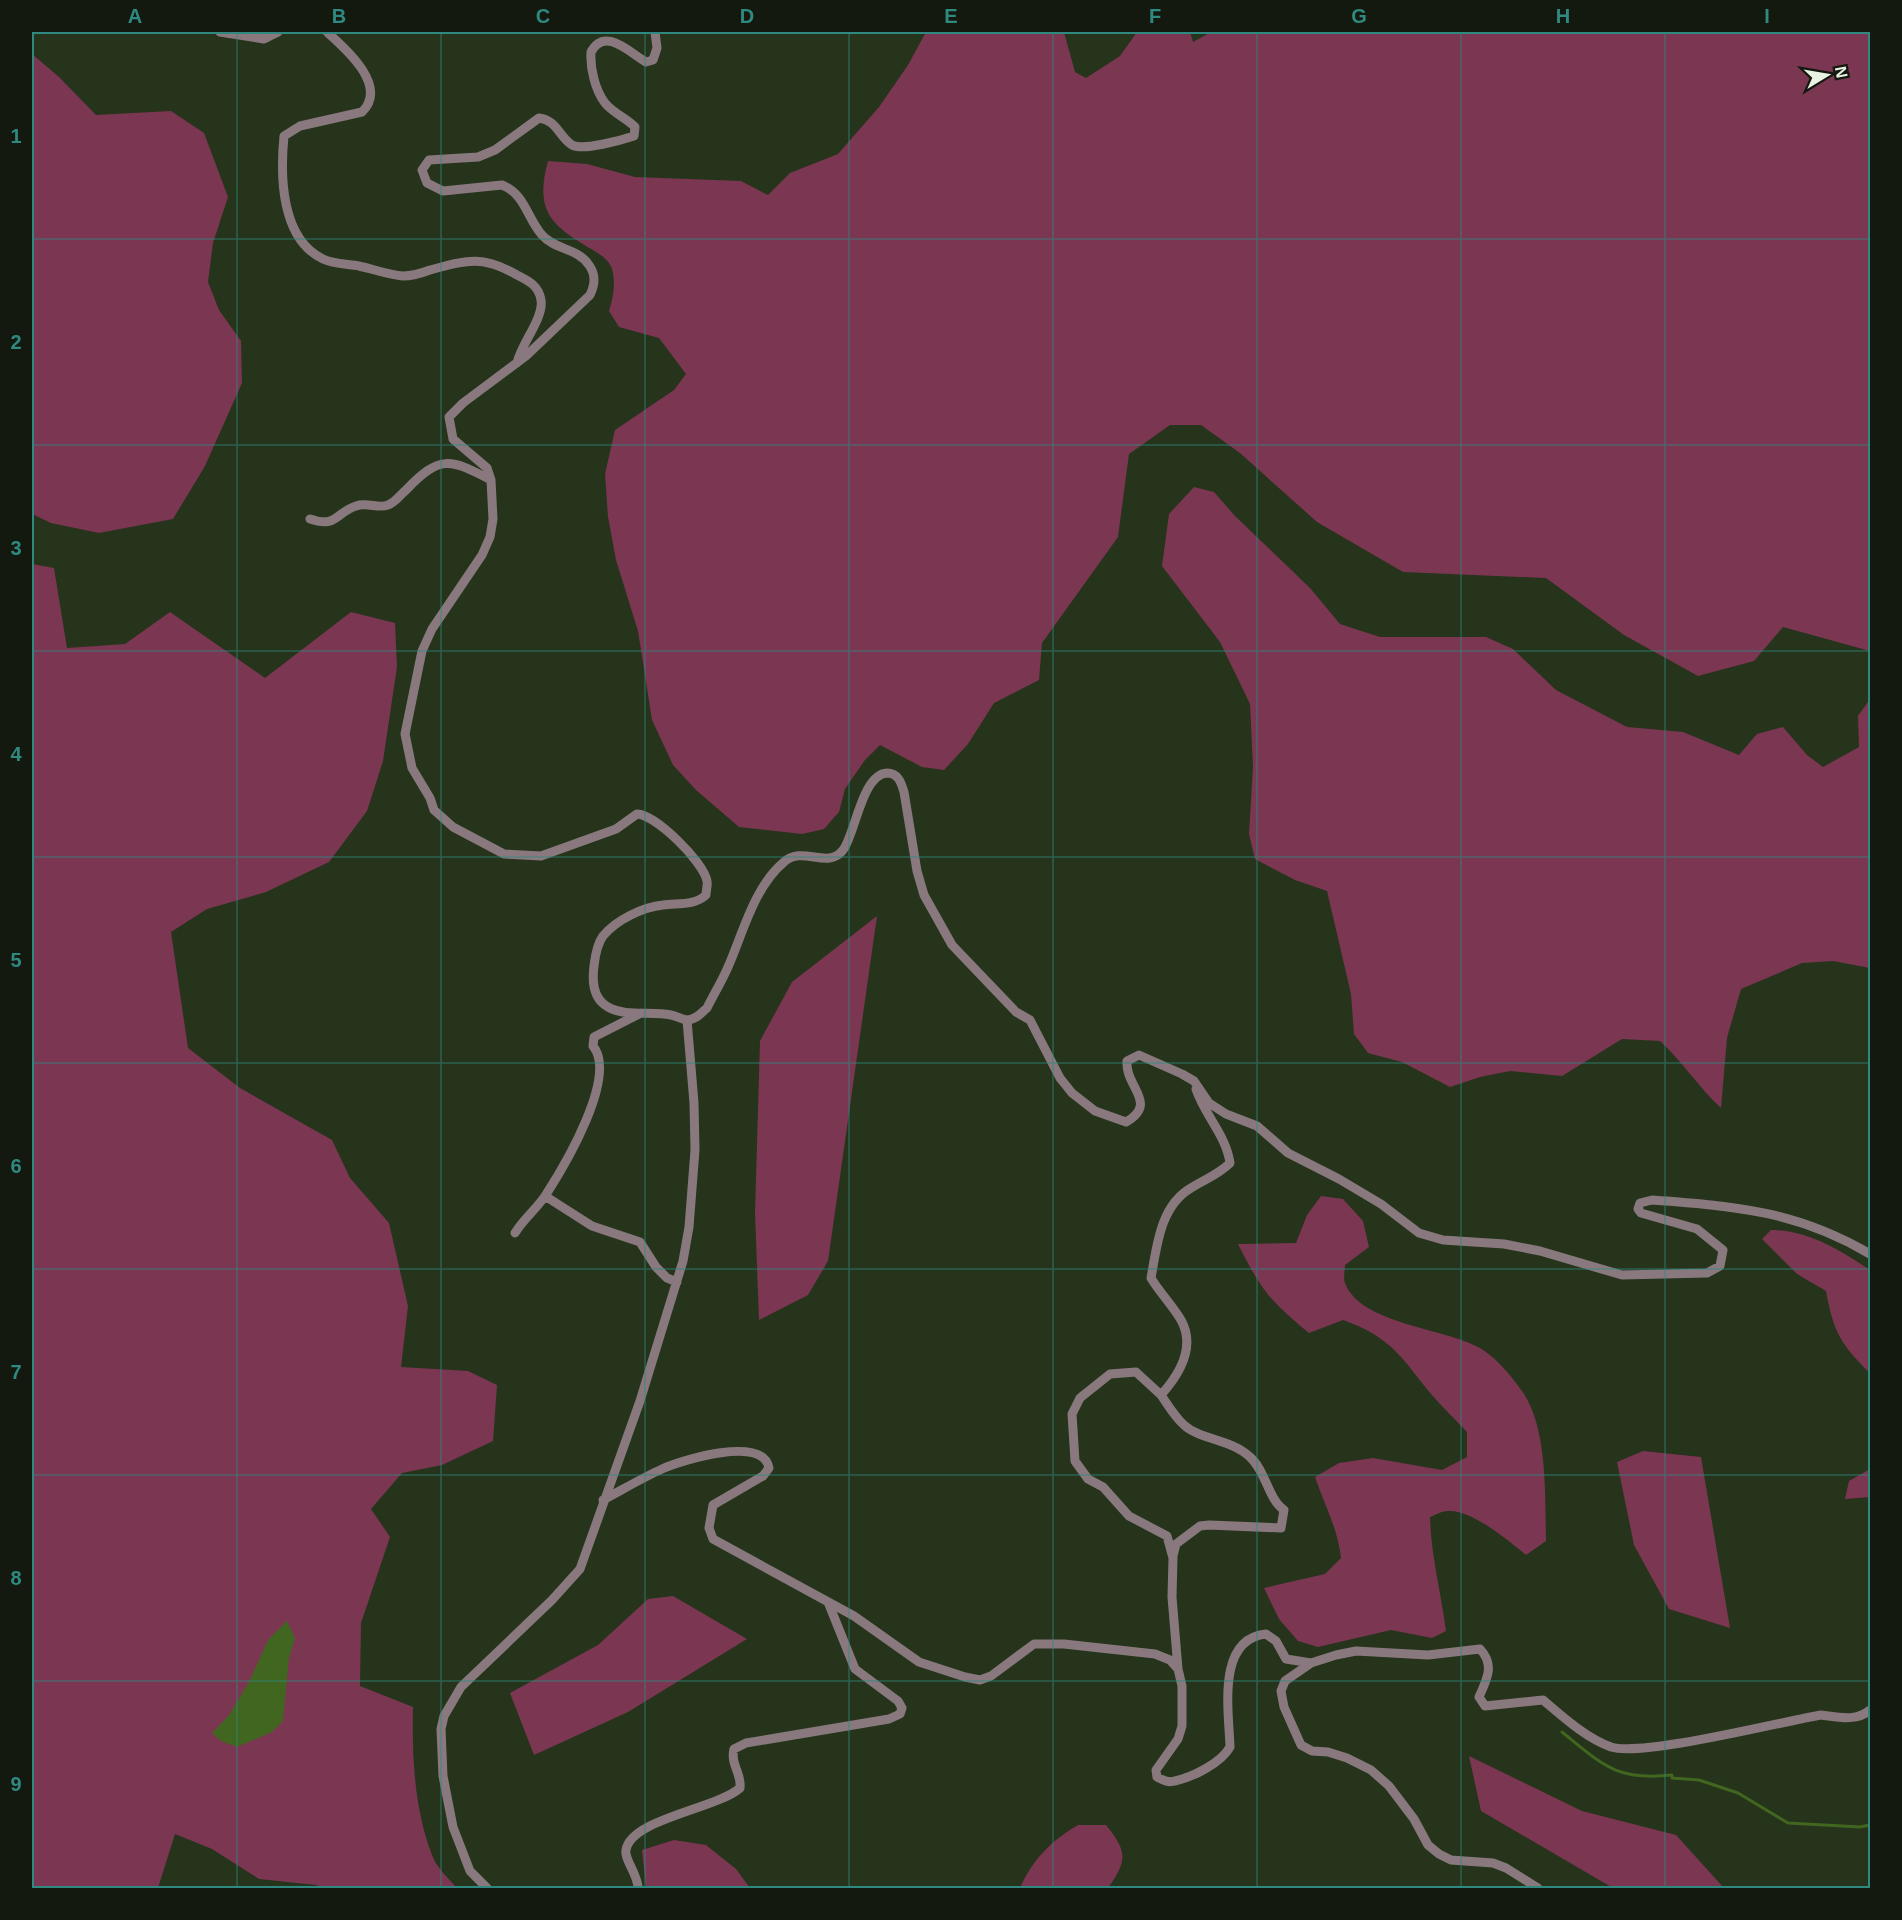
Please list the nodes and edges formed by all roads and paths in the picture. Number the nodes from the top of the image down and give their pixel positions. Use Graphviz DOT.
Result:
graph roads {
  1 [pos="220,32"];
  2 [pos="278,32"];
  3 [pos="327,32"];
  4 [pos="655,32"];
  5 [pos="517,363"];
  6 [pos="491,480"];
  7 [pos="310,519"];
  8 [pos="644,1012"];
  9 [pos="687,1020"];
  10 [pos="1194,1081"];
  11 [pos="545,1196"];
  12 [pos="515,1233"];
  13 [pos="1870,1254"];
  14 [pos="677,1282"];
  15 [pos="1161,1395"];
  16 [pos="603,1500"];
  17 [pos="1173,1558"];
  18 [pos="828,1602"];
  19 [pos="1311,1663"];
  20 [pos="1178,1669"];
  21 [pos="1870,1710"];
  22 [pos="487,1888"];
  23 [pos="638,1888"];
  24 [pos="1538,1888"];
  1 -- 2 [label="street"];
  3 -- 5 [label="street"];
  4 -- 5 [label="street"];
  5 -- 6 [label="street"];
  6 -- 7 [label="street"];
  6 -- 8 [label="street"];
  8 -- 9 [label="street"];
  8 -- 11 [label="street"];
  9 -- 10 [label="street"];
  9 -- 14 [label="street"];
  10 -- 13 [label="street"];
  10 -- 15 [label="street"];
  11 -- 12 [label="street"];
  11 -- 14 [label="street"];
  14 -- 16 [label="street"];
  15 -- 17 [label="street"];
  15 -- 17 [label="street"];
  16 -- 18 [label="street"];
  16 -- 22 [label="street"];
  17 -- 20 [label="street"];
  18 -- 20 [label="street"];
  18 -- 23 [label="street"];
  19 -- 20 [label="street"];
  19 -- 21 [label="street"];
  19 -- 24 [label="street"];
}
